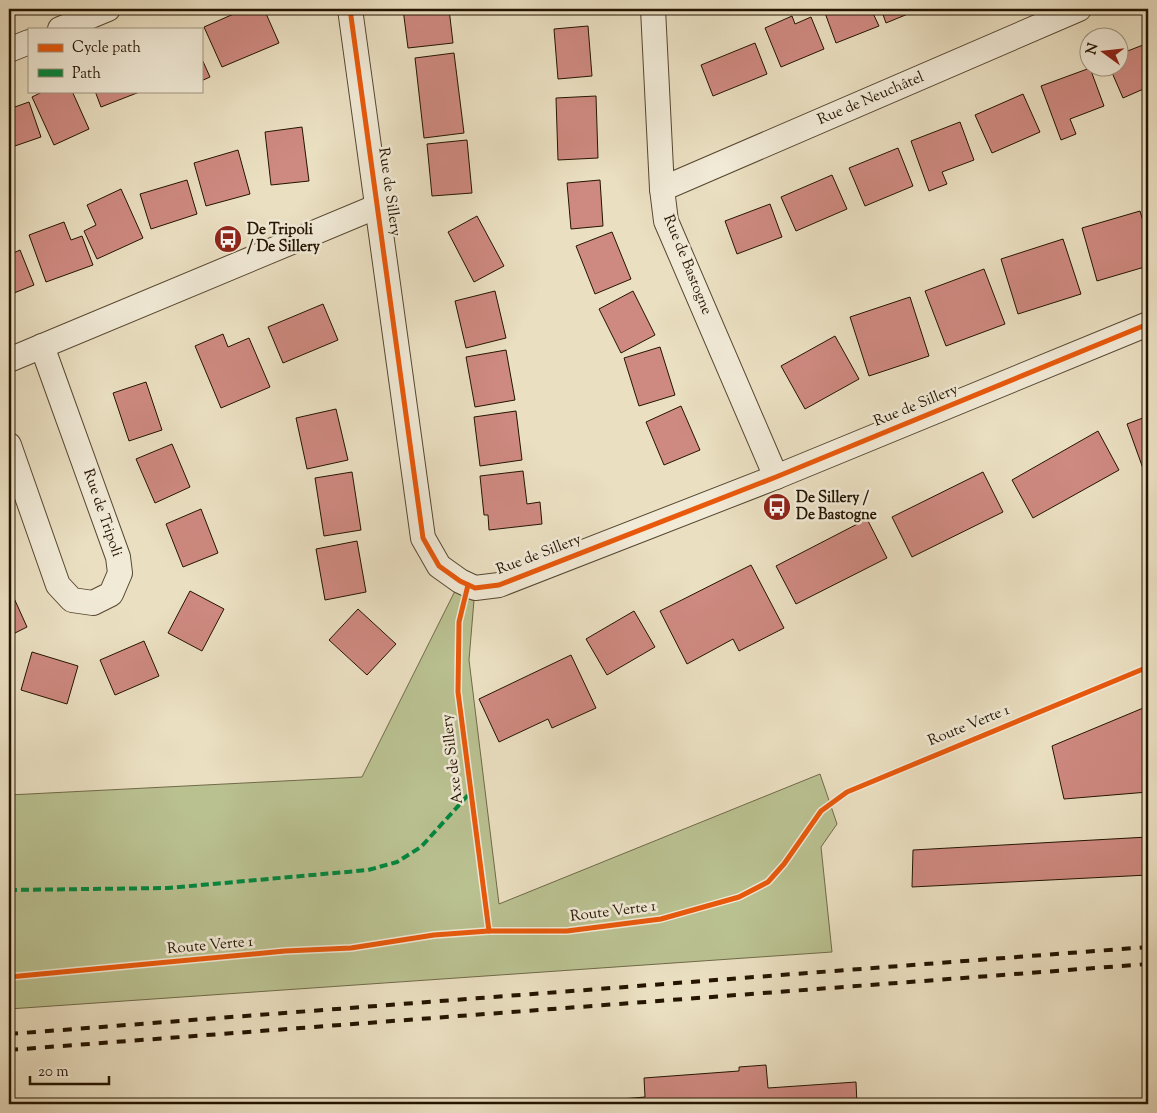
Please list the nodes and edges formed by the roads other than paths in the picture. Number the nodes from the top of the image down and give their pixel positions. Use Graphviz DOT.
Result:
graph roads {
  1 [pos="108,9"];
  2 [pos="350,9"];
  3 [pos="653,9"];
  4 [pos="1079,9"];
  5 [pos="62,28"];
  6 [pos="28,42"];
  7 [pos="9,50"];
  8 [pos="662,189"];
  9 [pos="378,206"];
  10 [pos="1148,324"];
  11 [pos="42,346"];
  12 [pos="9,360"];
  13 [pos="9,445"];
  14 [pos="776,477"];
  1 -- 5 [label="street"];
  2 -- 9 [label="street, Rue de Sillery"];
  3 -- 8 [label="street, Rue de Bastogne"];
  4 -- 8 [label="street, Rue de Neuchâtel"];
  6 -- 7 [label="street"];
  8 -- 14 [label="street, Rue de Bastogne"];
  9 -- 11 [label="street"];
  9 -- 14 [label="street, Rue de Sillery"];
  10 -- 14 [label="street, Rue de Sillery"];
  11 -- 12 [label="street"];
  11 -- 13 [label="street, Rue de Tripoli"];
}
